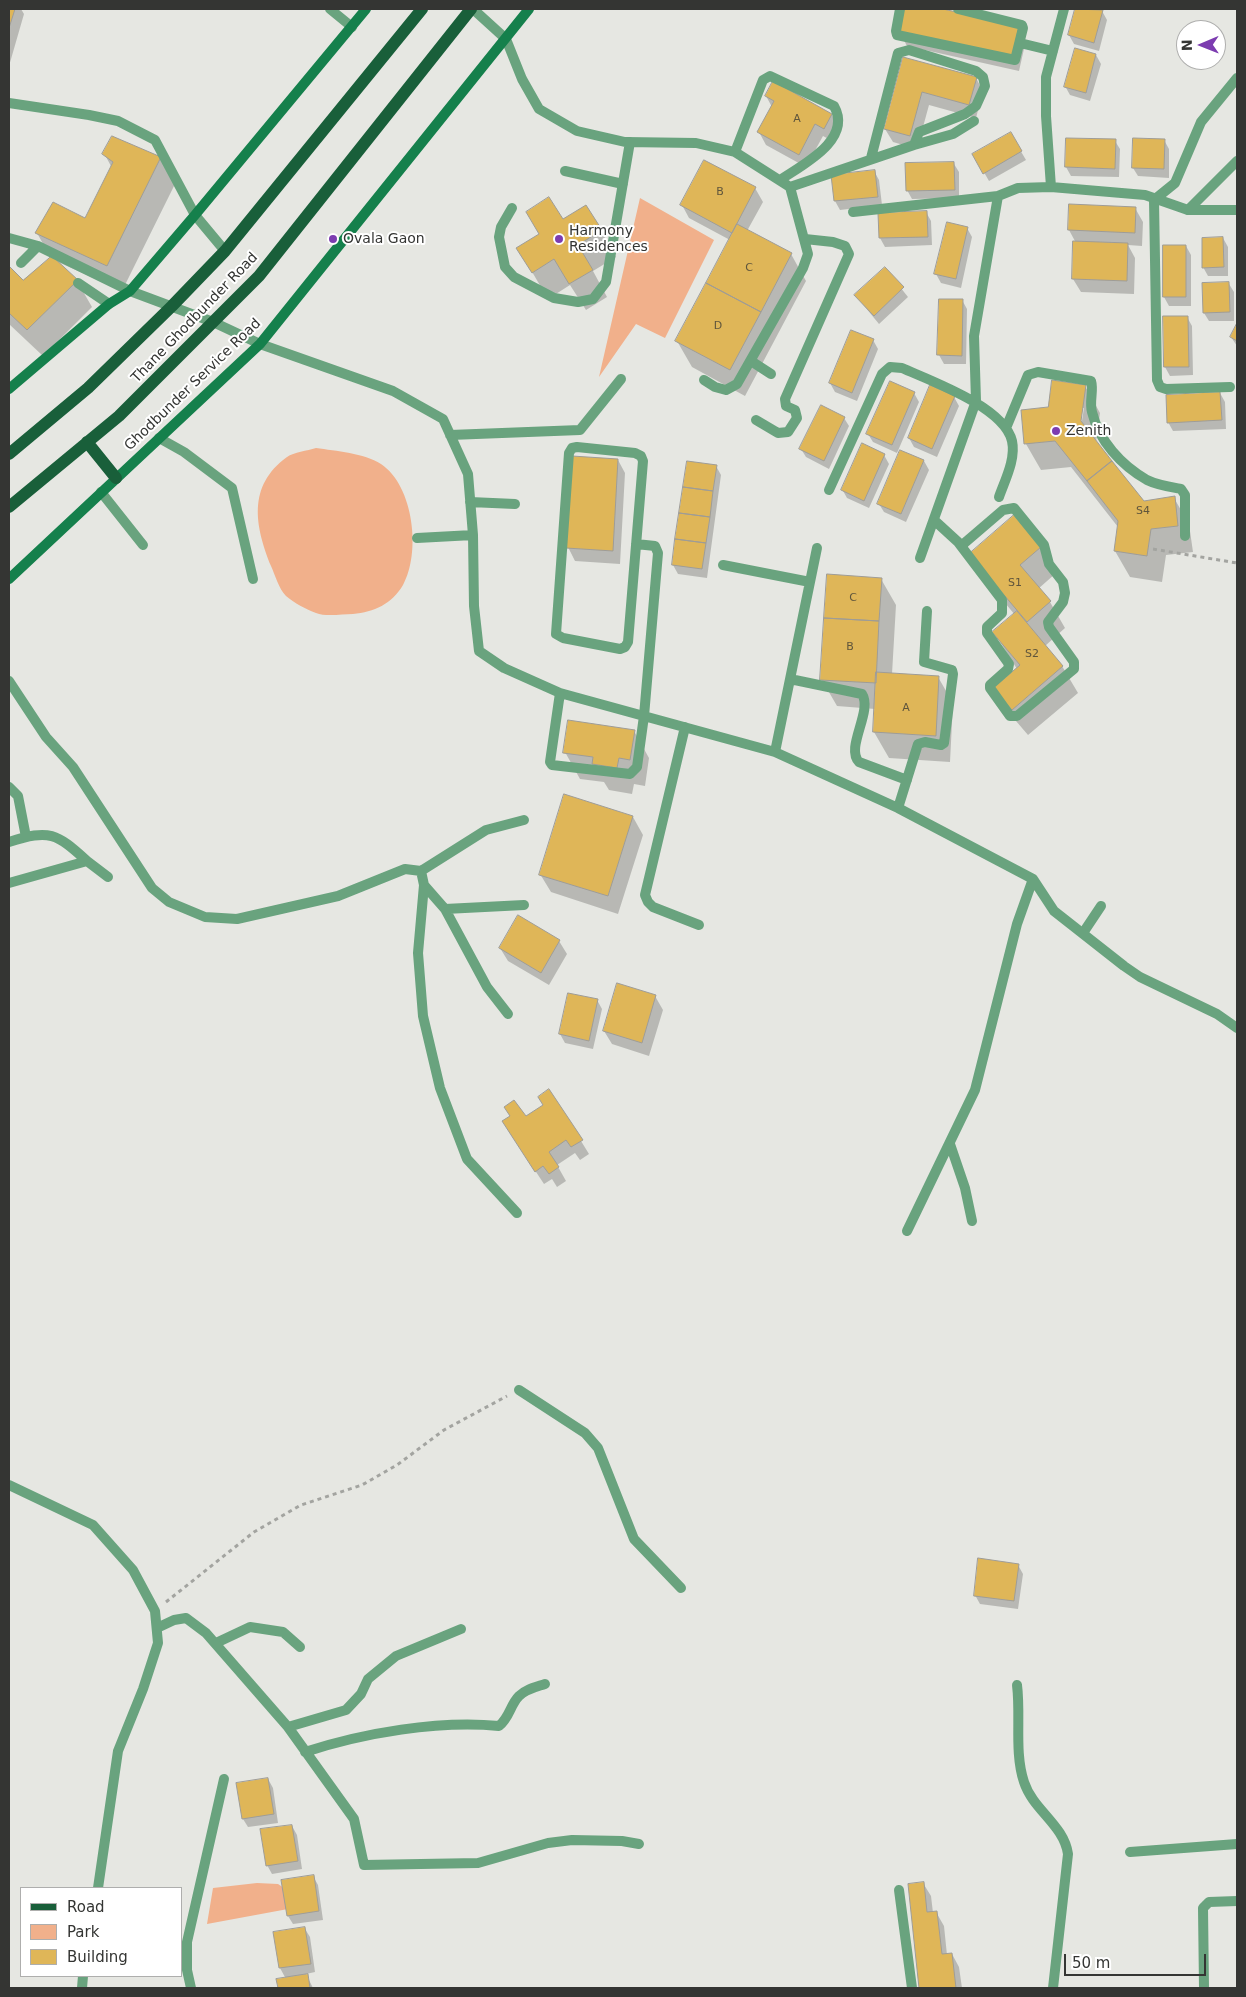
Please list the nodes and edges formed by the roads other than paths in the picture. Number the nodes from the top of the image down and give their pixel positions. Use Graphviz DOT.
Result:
graph roads {
  1 [pos="330,9"];
  2 [pos="366,9"];
  3 [pos="422,9"];
  4 [pos="472,9"];
  5 [pos="529,9"];
  6 [pos="900,9"];
  7 [pos="958,9"];
  8 [pos="1064,9"];
  9 [pos="352,27"];
  10 [pos="506,39"];
  11 [pos="1020,43"];
  12 [pos="1053,51"];
  13 [pos="1237,78"];
  14 [pos="9,103"];
  15 [pos="974,121"];
  16 [pos="630,142"];
  17 [pos="914,145"];
  18 [pos="735,152"];
  19 [pos="871,158"];
  20 [pos="1237,161"];
  21 [pos="565,171"];
  22 [pos="780,180"];
  23 [pos="623,184"];
  24 [pos="790,187"];
  25 [pos="1051,187"];
  26 [pos="998,196"];
  27 [pos="1154,200"];
  28 [pos="512,208"];
  29 [pos="1188,210"];
  30 [pos="1237,210"];
  31 [pos="853,212"];
  32 [pos="195,215"];
  33 [pos="9,238"];
  34 [pos="805,239"];
  35 [pos="38,246"];
  36 [pos="225,251"];
  37 [pos="20,263"];
  38 [pos="78,283"];
  39 [pos="130,290"];
  40 [pos="109,304"];
  41 [pos="172,306"];
  42 [pos="214,322"];
  43 [pos="260,344"];
  44 [pos="751,361"];
  45 [pos="772,374"];
  46 [pos="621,379"];
  47 [pos="704,380"];
  48 [pos="1230,387"];
  49 [pos="9,389"];
  50 [pos="976,401"];
  51 [pos="756,420"];
  52 [pos="1006,428"];
  53 [pos="450,435"];
  54 [pos="159,438"];
  55 [pos="87,442"];
  56 [pos="9,454"];
  57 [pos="116,478"];
  58 [pos="828,490"];
  59 [pos="101,492"];
  60 [pos="999,497"];
  61 [pos="470,502"];
  62 [pos="516,504"];
  63 [pos="9,506"];
  64 [pos="934,520"];
  65 [pos="473,535"];
  66 [pos="1185,536"];
  67 [pos="417,538"];
  68 [pos="636,544"];
  69 [pos="143,545"];
  70 [pos="961,546"];
  71 [pos="817,548"];
  72 [pos="920,558"];
  73 [pos="723,565"];
  74 [pos="9,579"];
  75 [pos="253,579"];
  76 [pos="810,582"];
  77 [pos="927,611"];
  78 [pos="790,679"];
  79 [pos="9,681"];
  80 [pos="560,693"];
  81 [pos="644,716"];
  82 [pos="685,727"];
  83 [pos="775,752"];
  84 [pos="907,780"];
  85 [pos="9,787"];
  86 [pos="898,808"];
  87 [pos="524,820"];
  88 [pos="26,837"];
  89 [pos="9,842"];
  90 [pos="87,861"];
  91 [pos="421,871"];
  92 [pos="108,877"];
  93 [pos="1033,879"];
  94 [pos="9,883"];
  95 [pos="424,885"];
  96 [pos="524,905"];
  97 [pos="1101,906"];
  98 [pos="445,909"];
  99 [pos="699,925"];
  100 [pos="1083,933"];
  101 [pos="508,1014"];
  102 [pos="1237,1028"];
  103 [pos="950,1144"];
  104 [pos="517,1213"];
  105 [pos="972,1221"];
  106 [pos="907,1231"];
  107 [pos="519,1390"];
  108 [pos="9,1484"];
  109 [pos="681,1588"];
  110 [pos="157,1628"];
  111 [pos="461,1629"];
  112 [pos="216,1644"];
  113 [pos="300,1647"];
  114 [pos="545,1684"];
  115 [pos="1017,1685"];
  116 [pos="288,1728"];
  117 [pos="306,1752"];
  118 [pos="224,1779"];
  119 [pos="639,1844"];
  120 [pos="1237,1844"];
  121 [pos="1130,1852"];
  122 [pos="98,1887"];
  123 [pos="898,1890"];
  124 [pos="1237,1901"];
  125 [pos="191,1988"];
  126 [pos="912,1988"];
  127 [pos="1053,1988"];
  128 [pos="1204,1988"];
  1 -- 9 [label="street"];
  2 -- 9 [label="street"];
  3 -- 36 [label="main road, Thane Ghodbunder Road"];
  4 -- 10 [label="street"];
  4 -- 42 [label="main road, Thane Ghodbunder Road"];
  5 -- 10 [label="street, Ghodbunder Service Road"];
  6 -- 11 [label="street"];
  7 -- 11 [label="street"];
  8 -- 12 [label="street"];
  9 -- 32 [label="street"];
  10 -- 16 [label="street"];
  10 -- 43 [label="street, Ghodbunder Service Road"];
  11 -- 12 [label="street"];
  12 -- 25 [label="street"];
  13 -- 27 [label="street"];
  14 -- 32 [label="street"];
  15 -- 17 [label="street"];
  16 -- 18 [label="street"];
  16 -- 23 [label="street"];
  17 -- 19 [label="street"];
  17 -- 19 [label="street"];
  18 -- 22 [label="street"];
  18 -- 22 [label="street"];
  19 -- 24 [label="street"];
  20 -- 29 [label="street"];
  21 -- 23 [label="street"];
  22 -- 24 [label="street"];
  23 -- 28 [label="street"];
  24 -- 34 [label="street"];
  25 -- 26 [label="street"];
  25 -- 27 [label="street"];
  26 -- 31 [label="street"];
  26 -- 50 [label="street"];
  27 -- 29 [label="street"];
  27 -- 48 [label="street"];
  29 -- 30 [label="street"];
  32 -- 36 [label="street"];
  32 -- 39 [label="street"];
  33 -- 35 [label="street"];
  34 -- 44 [label="street"];
  34 -- 51 [label="street"];
  35 -- 37 [label="street"];
  35 -- 39 [label="street"];
  36 -- 41 [label="main road, Thane Ghodbunder Road"];
  38 -- 40 [label="street"];
  39 -- 40 [label="street"];
  39 -- 41 [label="street"];
  40 -- 49 [label="street"];
  41 -- 42 [label="street"];
  41 -- 56 [label="main road, Thane Ghodbunder Road"];
  42 -- 43 [label="street"];
  42 -- 55 [label="main road, Thane Ghodbunder Road"];
  43 -- 53 [label="street"];
  43 -- 54 [label="street, Ghodbunder Service Road"];
  44 -- 45 [label="street"];
  44 -- 47 [label="street"];
  46 -- 53 [label="street"];
  50 -- 52 [label="street"];
  50 -- 58 [label="street"];
  50 -- 64 [label="street"];
  52 -- 60 [label="street"];
  52 -- 66 [label="street"];
  53 -- 61 [label="street"];
  54 -- 57 [label="street, Ghodbunder Service Road"];
  54 -- 75 [label="street"];
  55 -- 57 [label="main road"];
  55 -- 63 [label="main road, Thane Ghodbunder Road"];
  57 -- 59 [label="street, Ghodbunder Service Road"];
  59 -- 69 [label="street"];
  59 -- 74 [label="street, Ghodbunder Service Road"];
  61 -- 62 [label="street"];
  61 -- 65 [label="street"];
  64 -- 70 [label="street"];
  64 -- 72 [label="street"];
  65 -- 67 [label="street"];
  65 -- 80 [label="street"];
  68 -- 68 [label="street"];
  68 -- 81 [label="street"];
  70 -- 70 [label="street"];
  71 -- 76 [label="street"];
  73 -- 76 [label="street"];
  76 -- 78 [label="street"];
  77 -- 84 [label="street"];
  78 -- 83 [label="street"];
  78 -- 84 [label="street"];
  79 -- 91 [label="street"];
  80 -- 81 [label="street"];
  80 -- 81 [label="street"];
  81 -- 82 [label="street"];
  82 -- 83 [label="street"];
  82 -- 99 [label="street"];
  83 -- 86 [label="street"];
  84 -- 86 [label="street"];
  85 -- 88 [label="street"];
  86 -- 93 [label="street"];
  87 -- 91 [label="street"];
  88 -- 89 [label="street"];
  88 -- 90 [label="street"];
  90 -- 92 [label="street"];
  90 -- 94 [label="street"];
  91 -- 95 [label="street"];
  93 -- 100 [label="street"];
  93 -- 103 [label="street"];
  95 -- 98 [label="street"];
  95 -- 104 [label="street"];
  96 -- 98 [label="street"];
  97 -- 100 [label="street"];
  98 -- 101 [label="street"];
  100 -- 102 [label="street"];
  103 -- 105 [label="street"];
  103 -- 106 [label="street"];
  107 -- 109 [label="street"];
  108 -- 110 [label="street"];
  110 -- 112 [label="street"];
  110 -- 122 [label="street"];
  111 -- 116 [label="street"];
  112 -- 113 [label="street"];
  112 -- 116 [label="street"];
  114 -- 117 [label="street"];
  115 -- 127 [label="street"];
  116 -- 117 [label="street"];
  117 -- 119 [label="street"];
  118 -- 125 [label="street"];
  120 -- 121 [label="street"];
  123 -- 126 [label="street"];
  124 -- 128 [label="street"];
}
